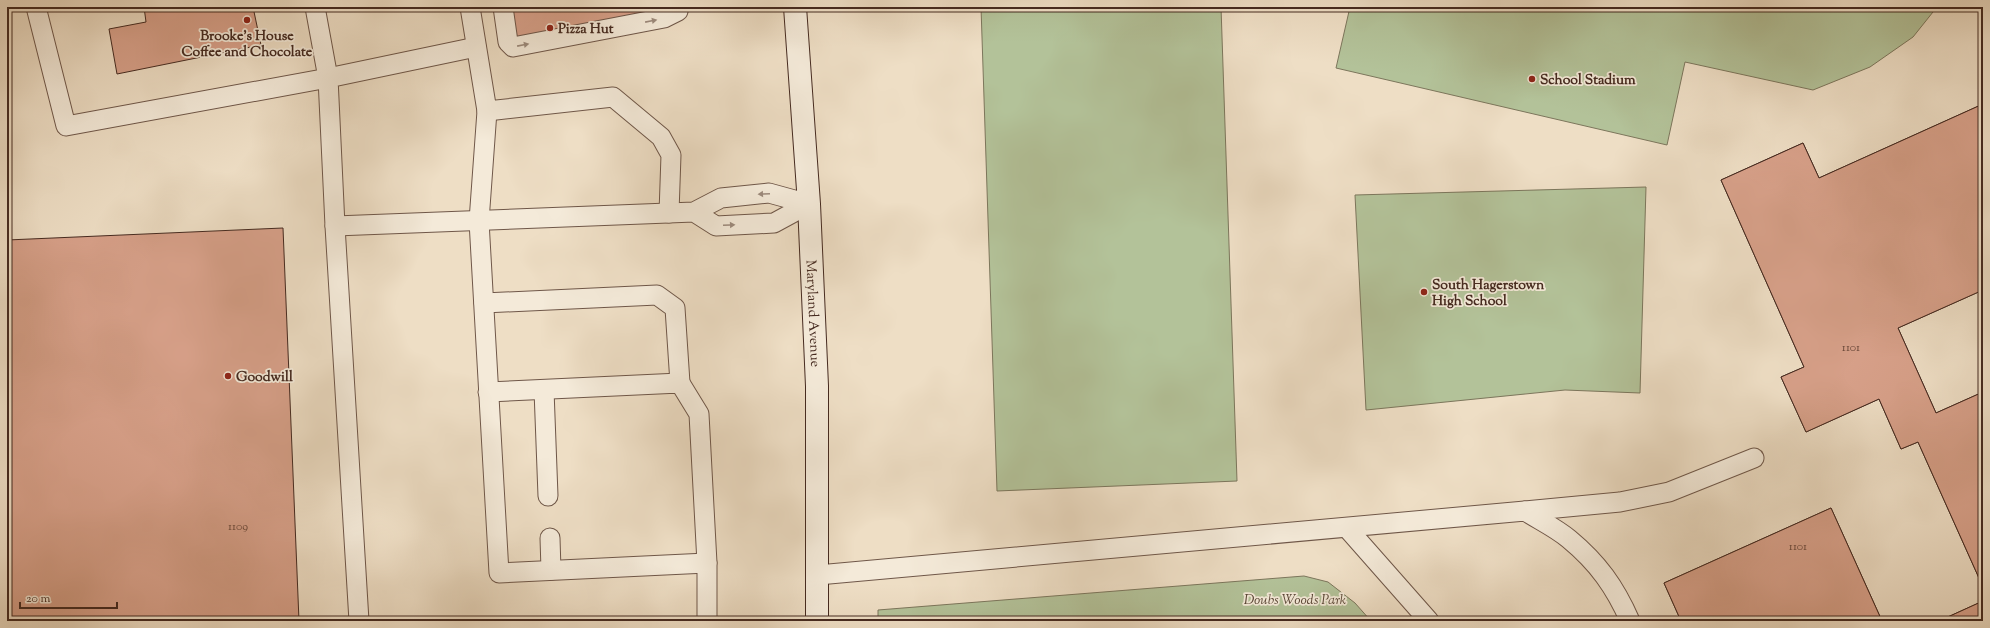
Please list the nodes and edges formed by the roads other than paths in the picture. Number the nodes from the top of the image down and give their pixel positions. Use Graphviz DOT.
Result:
graph roads {
  1 [pos="36,7"];
  2 [pos="315,7"];
  3 [pos="470,7"];
  4 [pos="503,7"];
  5 [pos="679,7"];
  6 [pos="795,7"];
  7 [pos="476,47"];
  8 [pos="328,78"];
  9 [pos="487,111"];
  10 [pos="808,204"];
  11 [pos="694,212"];
  12 [pos="669,213"];
  13 [pos="479,221"];
  14 [pos="335,226"];
  15 [pos="484,303"];
  16 [pos="680,383"];
  17 [pos="544,390"];
  18 [pos="488,392"];
  19 [pos="1754,458"];
  20 [pos="548,496"];
  21 [pos="1525,511"];
  22 [pos="1347,528"];
  23 [pos="550,538"];
  24 [pos="707,563"];
  25 [pos="551,570"];
  26 [pos="818,575"];
  27 [pos="359,621"];
  28 [pos="706,621"];
  29 [pos="817,621"];
  30 [pos="1429,621"];
  31 [pos="1630,621"];
  1 -- 8 [label="lane"];
  2 -- 8 [label="lane"];
  3 -- 7 [label="lane"];
  4 -- 5 [label="lane, one-way"];
  6 -- 10 [label="main road, Maryland Avenue"];
  7 -- 8 [label="lane"];
  7 -- 9 [label="lane"];
  8 -- 14 [label="lane"];
  9 -- 12 [label="lane"];
  9 -- 13 [label="lane"];
  10 -- 11 [label="lane, one-way"];
  11 -- 10 [label="lane, one-way"];
  10 -- 26 [label="main road, Maryland Avenue"];
  11 -- 12 [label="lane"];
  12 -- 13 [label="lane"];
  13 -- 14 [label="lane"];
  13 -- 15 [label="lane"];
  14 -- 27 [label="lane"];
  15 -- 16 [label="lane"];
  15 -- 18 [label="lane"];
  16 -- 17 [label="lane"];
  16 -- 24 [label="lane"];
  17 -- 18 [label="lane"];
  17 -- 20 [label="lane"];
  18 -- 25 [label="lane"];
  19 -- 21 [label="lane"];
  21 -- 22 [label="lane"];
  21 -- 31 [label="lane"];
  22 -- 26 [label="lane"];
  22 -- 30 [label="lane"];
  23 -- 25 [label="lane"];
  24 -- 25 [label="lane"];
  24 -- 28 [label="lane"];
  26 -- 29 [label="main road, Maryland Avenue"];
}
